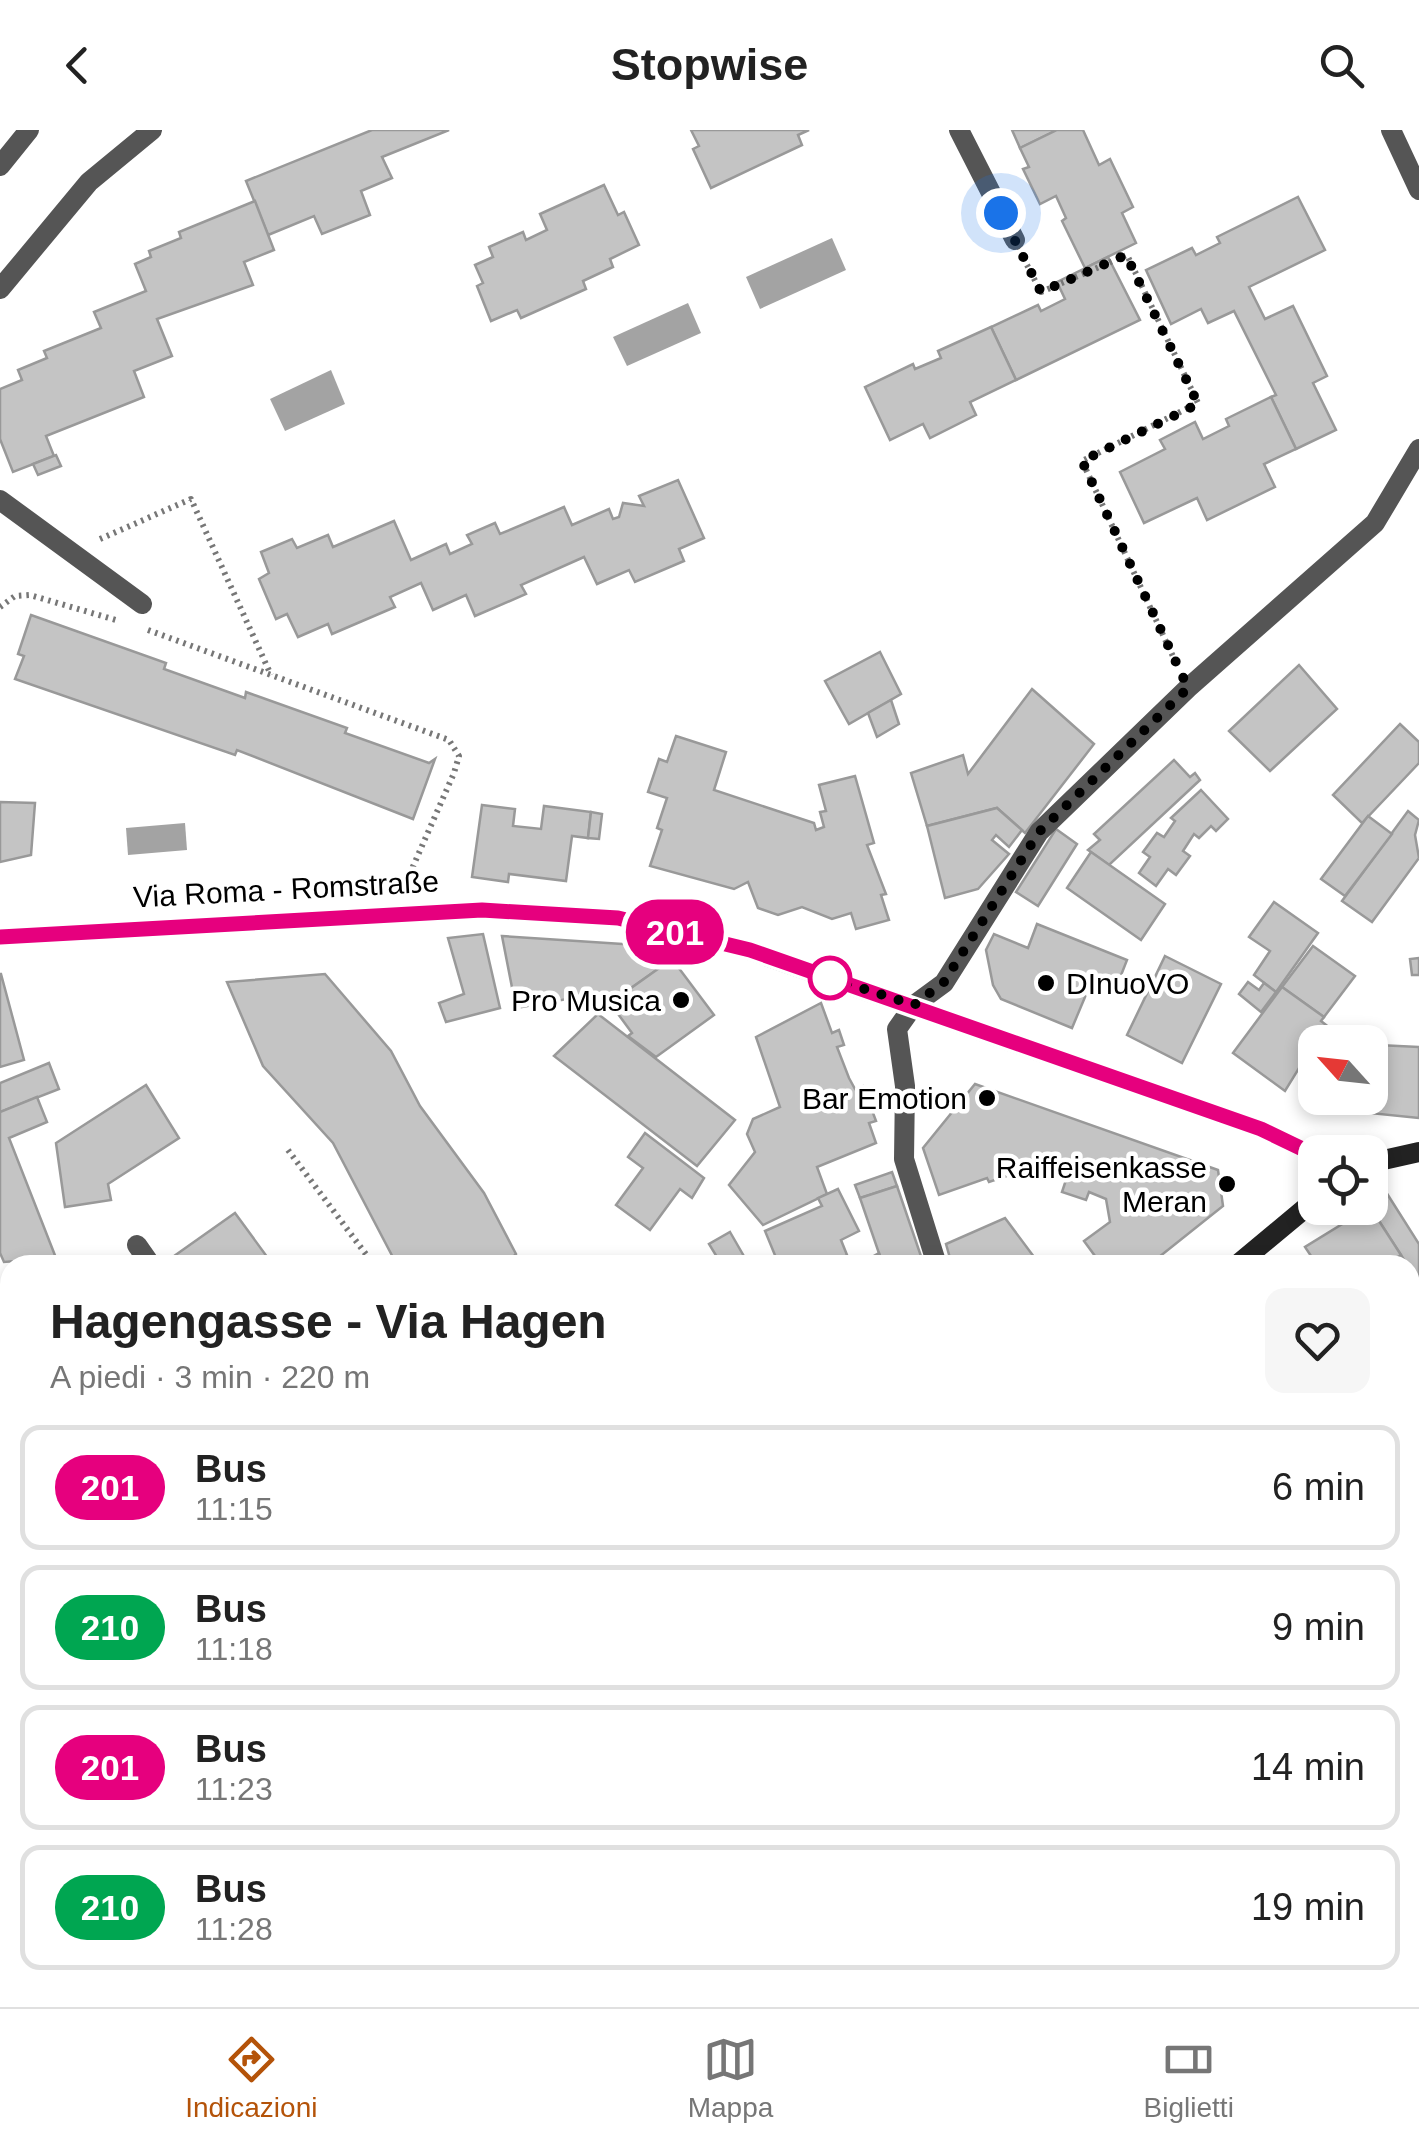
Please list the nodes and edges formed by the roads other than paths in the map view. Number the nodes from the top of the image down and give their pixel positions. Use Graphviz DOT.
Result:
graph roads {
  1 [pos="29,130"];
  2 [pos="152,130"];
  3 [pos="959,130"];
  4 [pos="1391,130"];
  5 [pos="0,166"];
  6 [pos="1419,190"];
  7 [pos="1015,240"];
  8 [pos="0,289"];
  9 [pos="1419,449"];
  10 [pos="0,500"];
  11 [pos="136,612"];
  12 [pos="0,937"];
  13 [pos="914,1005"];
  14 [pos="1298,1147"];
  15 [pos="1419,1152"];
  16 [pos="1388,1158"];
  17 [pos="1298,1214"];
  18 [pos="137,1245"];
  19 [pos="144,1255"];
  20 [pos="934,1255"];
  21 [pos="1249,1255"];
  1 -- 5 [label="street"];
  2 -- 8 [label="street"];
  3 -- 7 [label="street"];
  4 -- 6 [label="street"];
  9 -- 13 [label="street"];
  10 -- 11 [label="street"];
  12 -- 13 [label="street, Via Roma - Romstraße"];
  13 -- 14 [label="street, Via Roma - Romstraße"];
  13 -- 20 [label="street"];
  15 -- 16 [label="street"];
  17 -- 21 [label="street"];
  18 -- 19 [label="street"];
}
